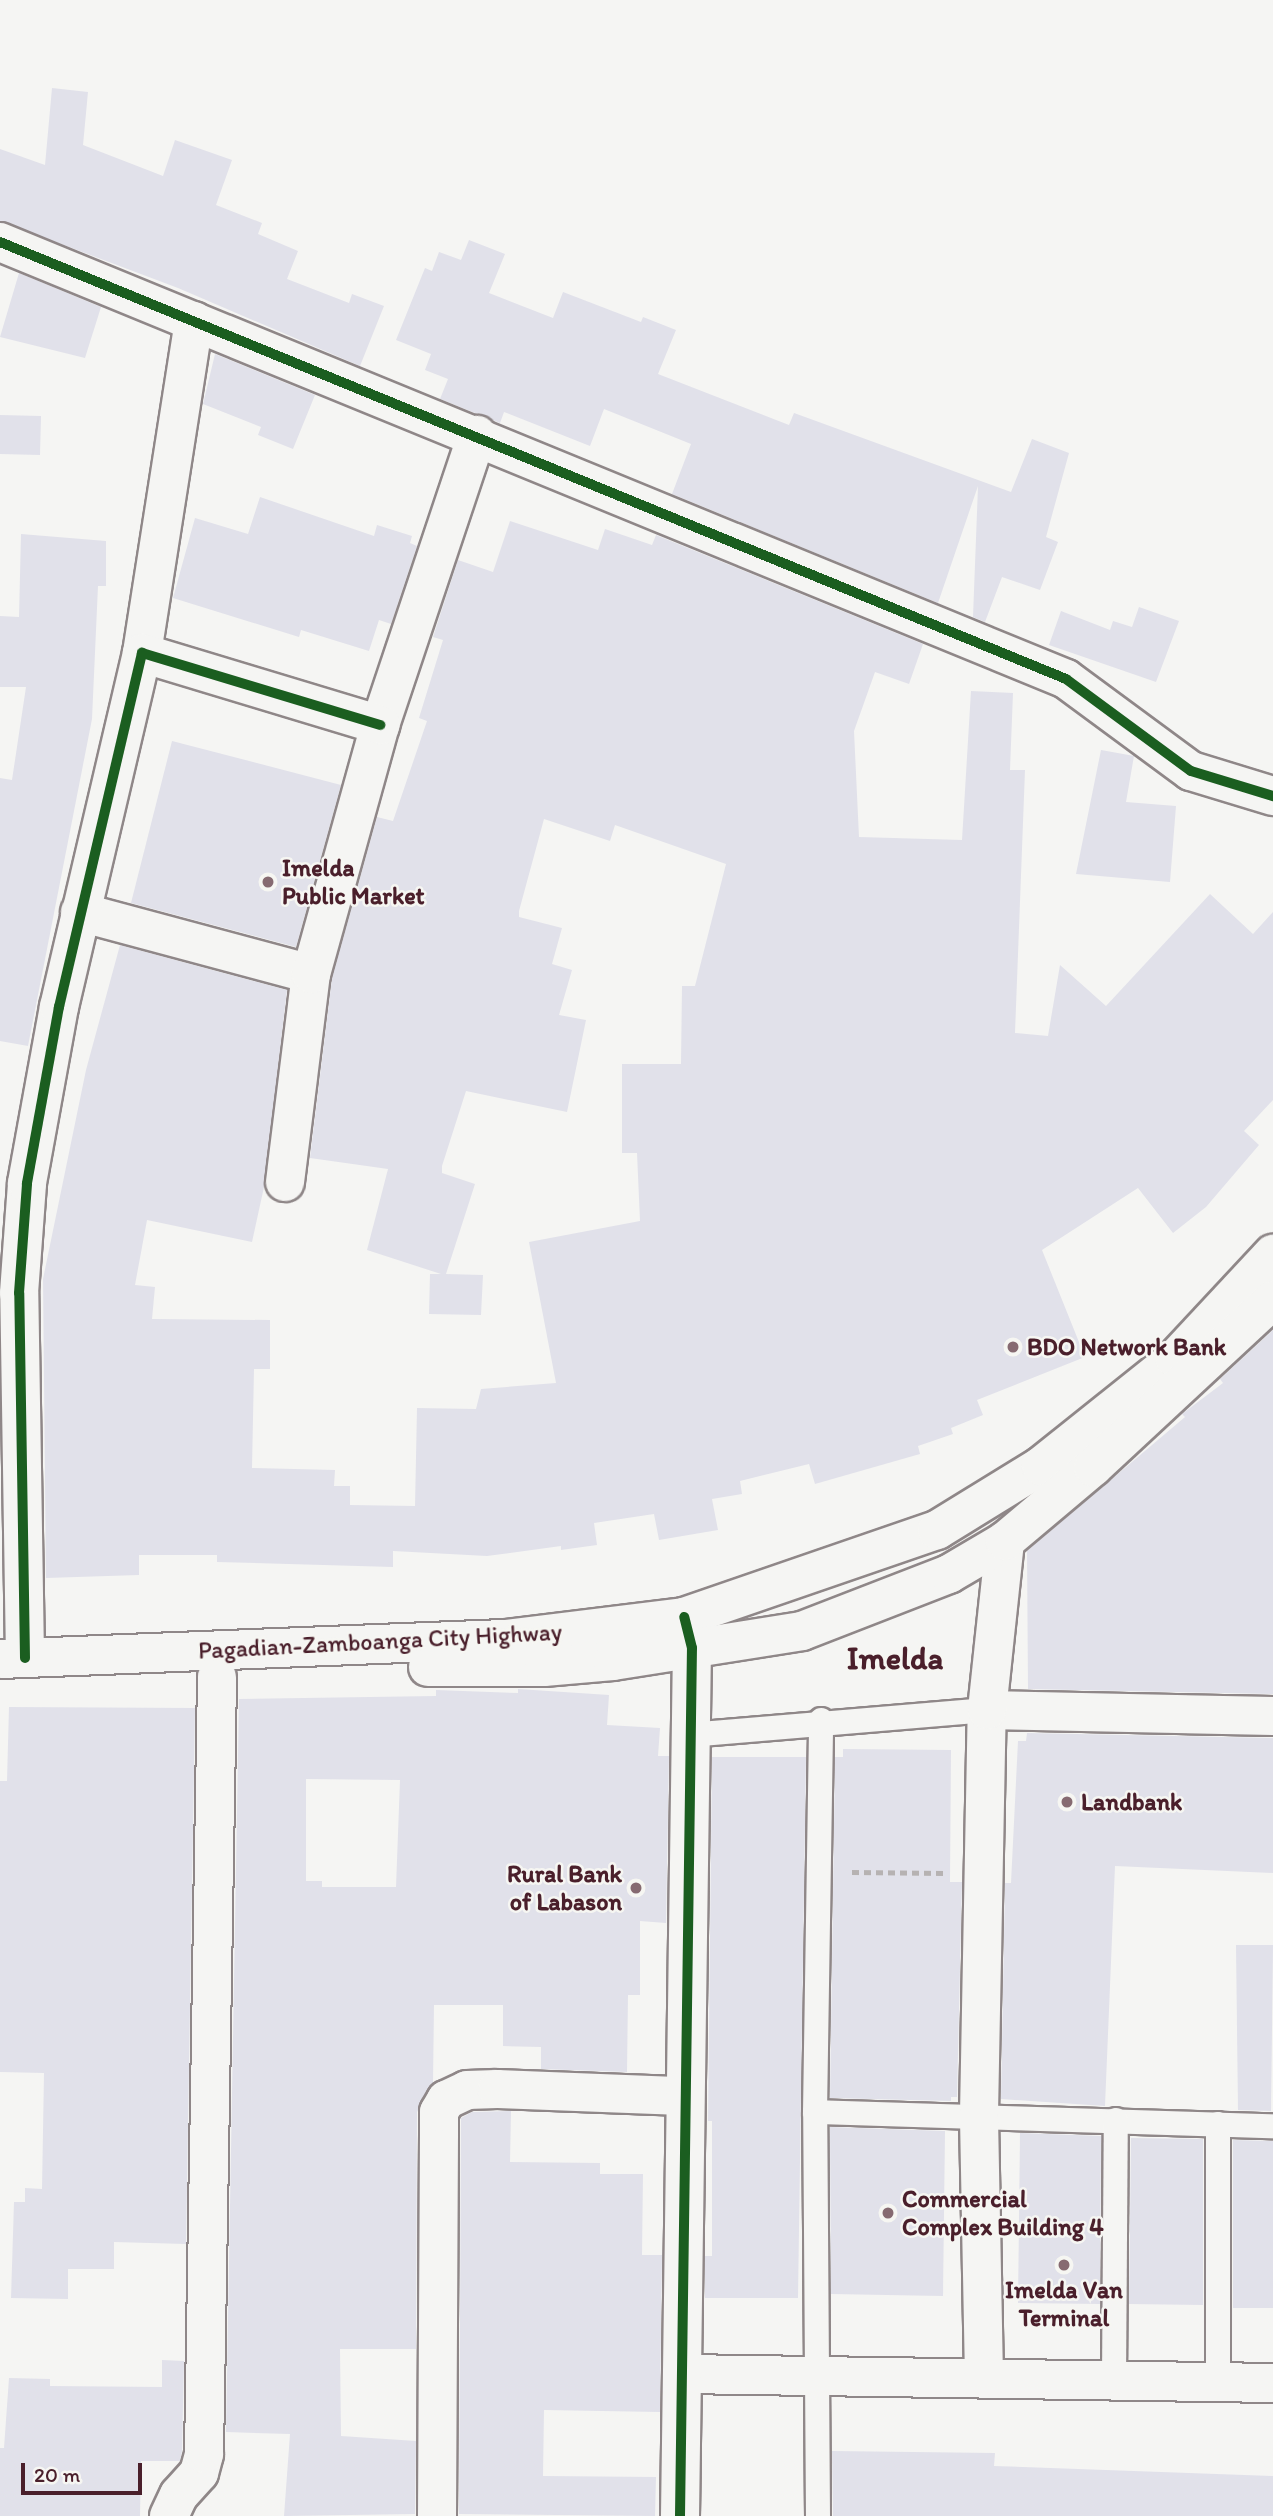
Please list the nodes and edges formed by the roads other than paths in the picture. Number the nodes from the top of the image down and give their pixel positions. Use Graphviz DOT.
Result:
graph roads {
  1 [pos="0,242"];
  2 [pos="194,321"];
  3 [pos="477,435"];
  4 [pos="142,653"];
  5 [pos="380,725"];
  6 [pos="1273,796"];
  7 [pos="80,912"];
  8 [pos="311,974"];
  9 [pos="285,1182"];
  10 [pos="1273,1254"];
  11 [pos="1273,1300"];
  12 [pos="1004,1541"];
  13 [pos="688,1632"];
  14 [pos="8,1666"];
  15 [pos="217,1677"];
  16 [pos="987,1710"];
  17 [pos="1273,1716"];
  18 [pos="821,1720"];
  19 [pos="689,1734"];
  20 [pos="683,2096"];
  21 [pos="816,2112"];
  22 [pos="979,2113"];
  23 [pos="1116,2120"];
  24 [pos="1218,2124"];
  25 [pos="1273,2126"];
  26 [pos="682,2374"];
  27 [pos="820,2374"];
  28 [pos="984,2378"];
  29 [pos="1114,2381"];
  30 [pos="1218,2382"];
  31 [pos="1273,2383"];
  32 [pos="169,2516"];
  33 [pos="436,2516"];
  34 [pos="680,2516"];
  35 [pos="818,2516"];
  1 -- 2 [label="main road"];
  2 -- 3 [label="main road"];
  2 -- 4 [label="main road"];
  3 -- 5 [label="main road"];
  3 -- 6 [label="main road"];
  4 -- 5 [label="main road"];
  4 -- 7 [label="main road"];
  5 -- 8 [label="main road"];
  7 -- 8 [label="main road"];
  7 -- 14 [label="main road"];
  8 -- 9 [label="main road"];
  10 -- 13 [label="main road, Pagadian-Zamboanga City Highway"];
  11 -- 12 [label="main road, Pagadian-Zamboanga City Highway"];
  12 -- 13 [label="main road, Pagadian-Zamboanga City Highway"];
  12 -- 16 [label="main road"];
  13 -- 14 [label="main road, Pagadian-Zamboanga City Highway"];
  13 -- 15 [label="main road, Pagadian-Zamboanga City Highway"];
  13 -- 19 [label="main road"];
  14 -- 15 [label="main road, Pagadian-Zamboanga City Highway"];
  15 -- 32 [label="main road"];
  16 -- 17 [label="main road"];
  16 -- 18 [label="lane"];
  16 -- 22 [label="main road"];
  18 -- 19 [label="lane"];
  18 -- 21 [label="lane"];
  19 -- 20 [label="main road"];
  20 -- 26 [label="main road"];
  20 -- 33 [label="main road"];
  21 -- 22 [label="lane"];
  21 -- 27 [label="lane"];
  22 -- 23 [label="lane"];
  22 -- 28 [label="main road"];
  23 -- 24 [label="lane"];
  23 -- 29 [label="lane"];
  24 -- 25 [label="lane"];
  24 -- 30 [label="lane"];
  26 -- 27 [label="main road"];
  26 -- 34 [label="main road"];
  27 -- 28 [label="main road"];
  27 -- 35 [label="lane"];
  28 -- 29 [label="main road"];
  29 -- 30 [label="main road"];
  30 -- 31 [label="main road"];
}
